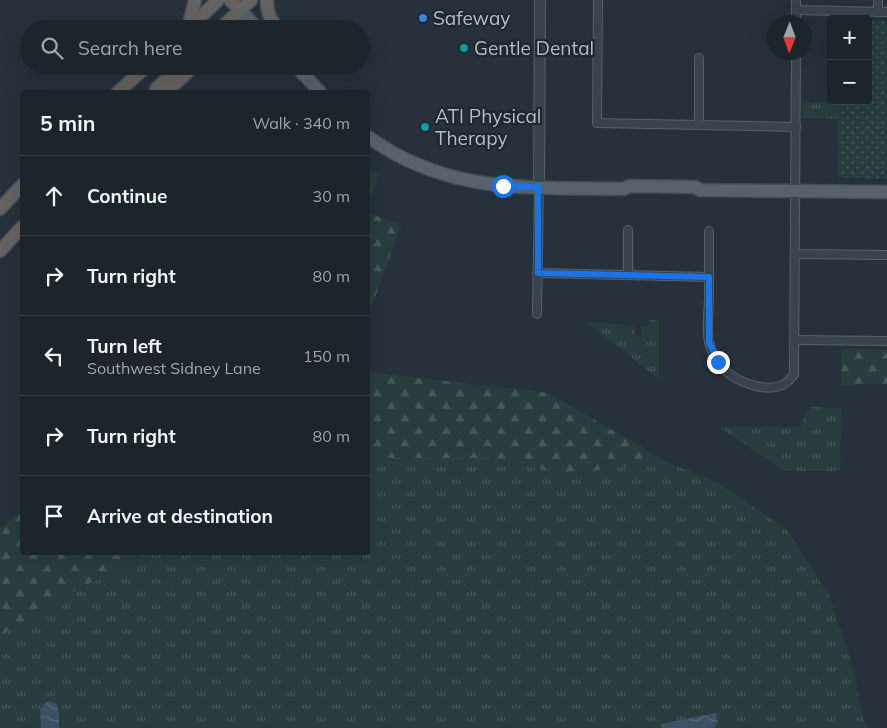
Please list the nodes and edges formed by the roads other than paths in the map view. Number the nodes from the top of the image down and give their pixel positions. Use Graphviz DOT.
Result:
graph roads {
  1 [pos="195,0"];
  2 [pos="218,0"];
  3 [pos="230,0"];
  4 [pos="251,0"];
  5 [pos="267,0"];
  6 [pos="540,0"];
  7 [pos="598,0"];
  8 [pos="796,0"];
  9 [pos="878,0"];
  10 [pos="240,10"];
  11 [pos="796,10"];
  12 [pos="878,12"];
  13 [pos="887,12"];
  14 [pos="796,15"];
  15 [pos="190,20"];
  16 [pos="197,20"];
  17 [pos="229,20"];
  18 [pos="249,20"];
  19 [pos="271,20"];
  20 [pos="699,58"];
  21 [pos="796,60"];
  22 [pos="137,75"];
  23 [pos="170,75"];
  24 [pos="185,75"];
  25 [pos="306,75"];
  26 [pos="120,90"];
  27 [pos="154,90"];
  28 [pos="318,90"];
  29 [pos="699,124"];
  30 [pos="796,127"];
  31 [pos="370,138"];
  32 [pos="20,187"];
  33 [pos="538,187"];
  34 [pos="796,191"];
  35 [pos="887,192"];
  36 [pos="0,209"];
  37 [pos="20,229"];
  38 [pos="628,230"];
  39 [pos="709,231"];
  40 [pos="0,251"];
  41 [pos="796,254"];
  42 [pos="887,255"];
  43 [pos="538,273"];
  44 [pos="628,274"];
  45 [pos="709,277"];
  46 [pos="537,314"];
  47 [pos="794,340"];
  48 [pos="887,341"];
  1 -- 15 [label="highway"];
  2 -- 16 [label="highway"];
  3 -- 10 [label="highway"];
  4 -- 10 [label="highway"];
  5 -- 19 [label="highway"];
  6 -- 33 [label="street"];
  7 -- 29 [label="street"];
  8 -- 11 [label="street"];
  9 -- 12 [label="street"];
  10 -- 17 [label="highway"];
  10 -- 18 [label="main road"];
  11 -- 12 [label="street"];
  11 -- 14 [label="street"];
  12 -- 13 [label="street"];
  20 -- 29 [label="street"];
  21 -- 30 [label="street"];
  22 -- 26 [label="highway"];
  23 -- 27 [label="highway"];
  24 -- 27 [label="highway"];
  25 -- 28 [label="main road"];
  29 -- 30 [label="street"];
  30 -- 34 [label="street"];
  31 -- 33 [label="main road"];
  32 -- 36 [label="highway"];
  33 -- 34 [label="main road"];
  33 -- 43 [label="street"];
  34 -- 35 [label="main road"];
  34 -- 41 [label="street"];
  37 -- 40 [label="highway"];
  38 -- 44 [label="street"];
  39 -- 45 [label="street"];
  41 -- 42 [label="street"];
  41 -- 47 [label="street"];
  43 -- 44 [label="street"];
  43 -- 46 [label="street"];
  44 -- 45 [label="street"];
  45 -- 47 [label="street"];
  47 -- 48 [label="street"];
}
